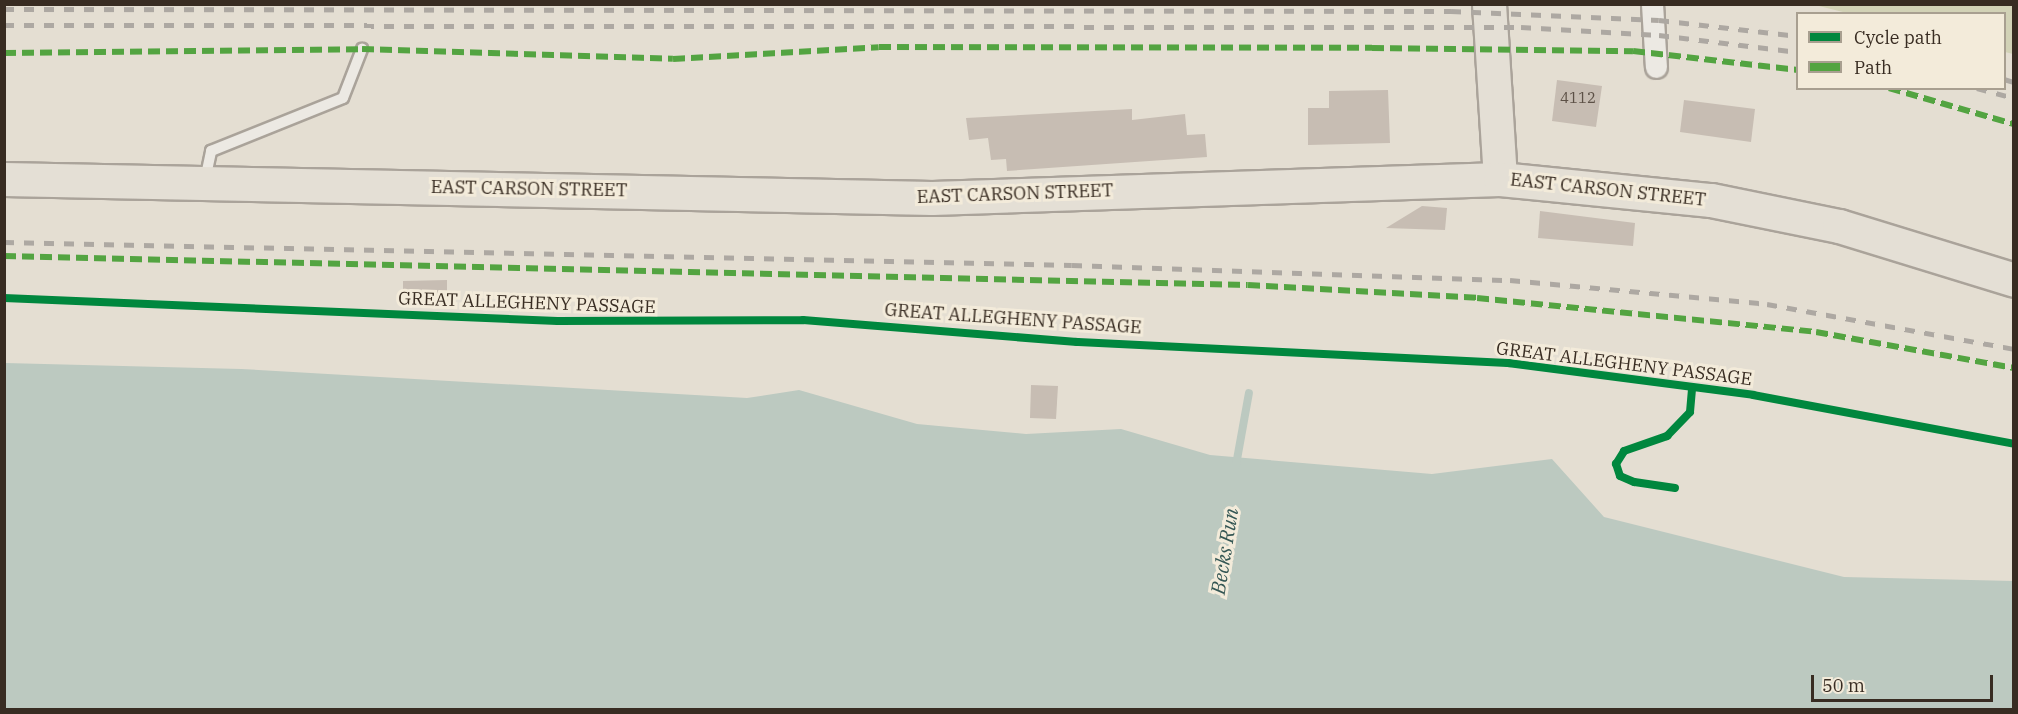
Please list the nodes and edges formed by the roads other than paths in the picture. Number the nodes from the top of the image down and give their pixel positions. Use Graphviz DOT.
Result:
graph roads {
  1 [pos="1489,4"];
  2 [pos="1652,4"];
  3 [pos="362,49"];
  4 [pos="1656,67"];
  5 [pos="4,178"];
  6 [pos="1500,179"];
  7 [pos="204,183"];
  8 [pos="2013,280"];
  1 -- 6 [label="main road"];
  2 -- 4 [label="street"];
  3 -- 7 [label="lane"];
  5 -- 7 [label="main road, EAST CARSON STREET"];
  6 -- 7 [label="main road, EAST CARSON STREET"];
  6 -- 8 [label="main road, EAST CARSON STREET"];
}
